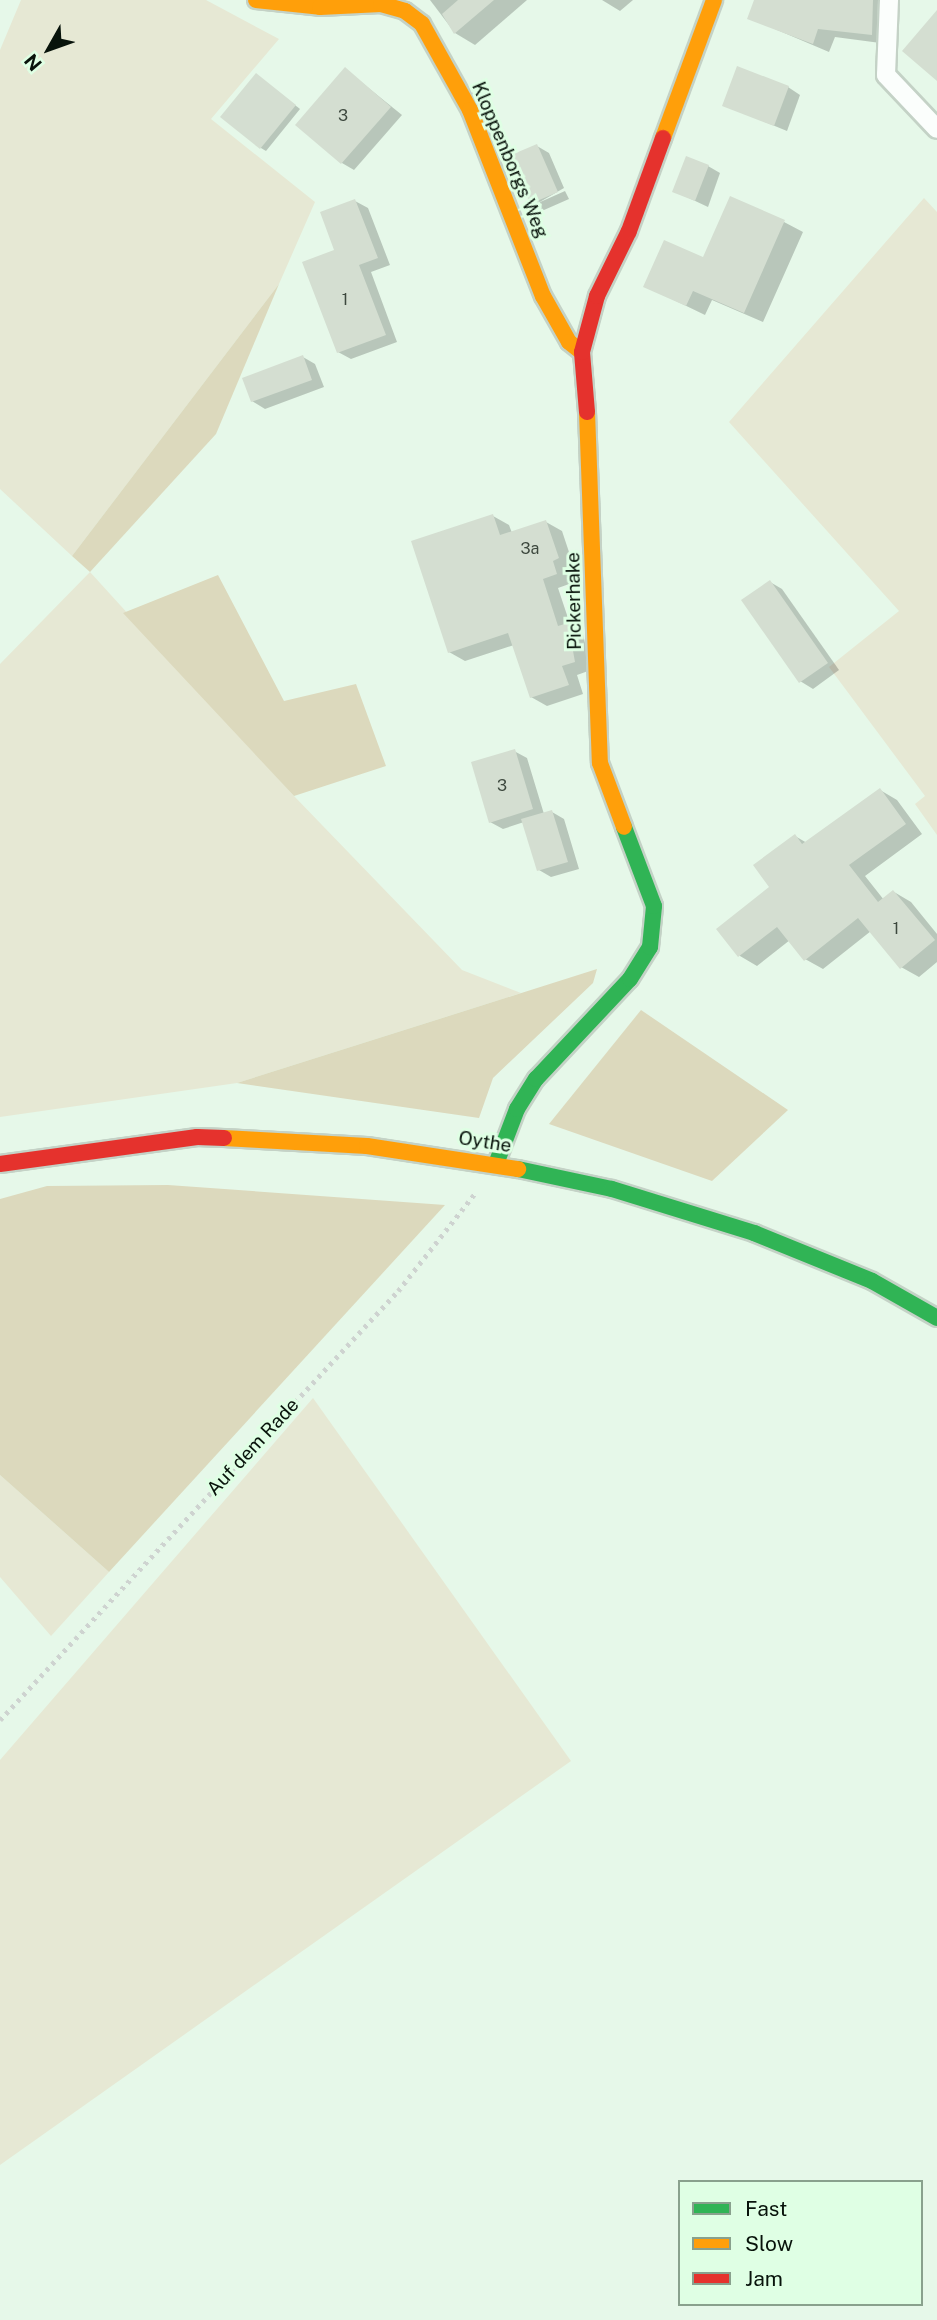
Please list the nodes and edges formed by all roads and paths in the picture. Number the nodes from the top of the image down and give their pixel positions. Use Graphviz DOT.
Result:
graph roads {
  1 [pos="256,0"];
  2 [pos="714,0"];
  3 [pos="890,0"];
  4 [pos="937,129"];
  5 [pos="582,352"];
  6 [pos="0,1164"];
  7 [pos="496,1164"];
  8 [pos="937,1318"];
  9 [pos="0,1720"];
  1 -- 5 [label="street, Kloppenborgs Weg"];
  2 -- 5 [label="street, Pickerhake"];
  3 -- 4 [label="lane"];
  5 -- 7 [label="street, Pickerhake"];
  6 -- 7 [label="street, Oythe"];
  7 -- 8 [label="street, Oythe"];
  7 -- 9 [label="path, Auf dem Rade"];
}
